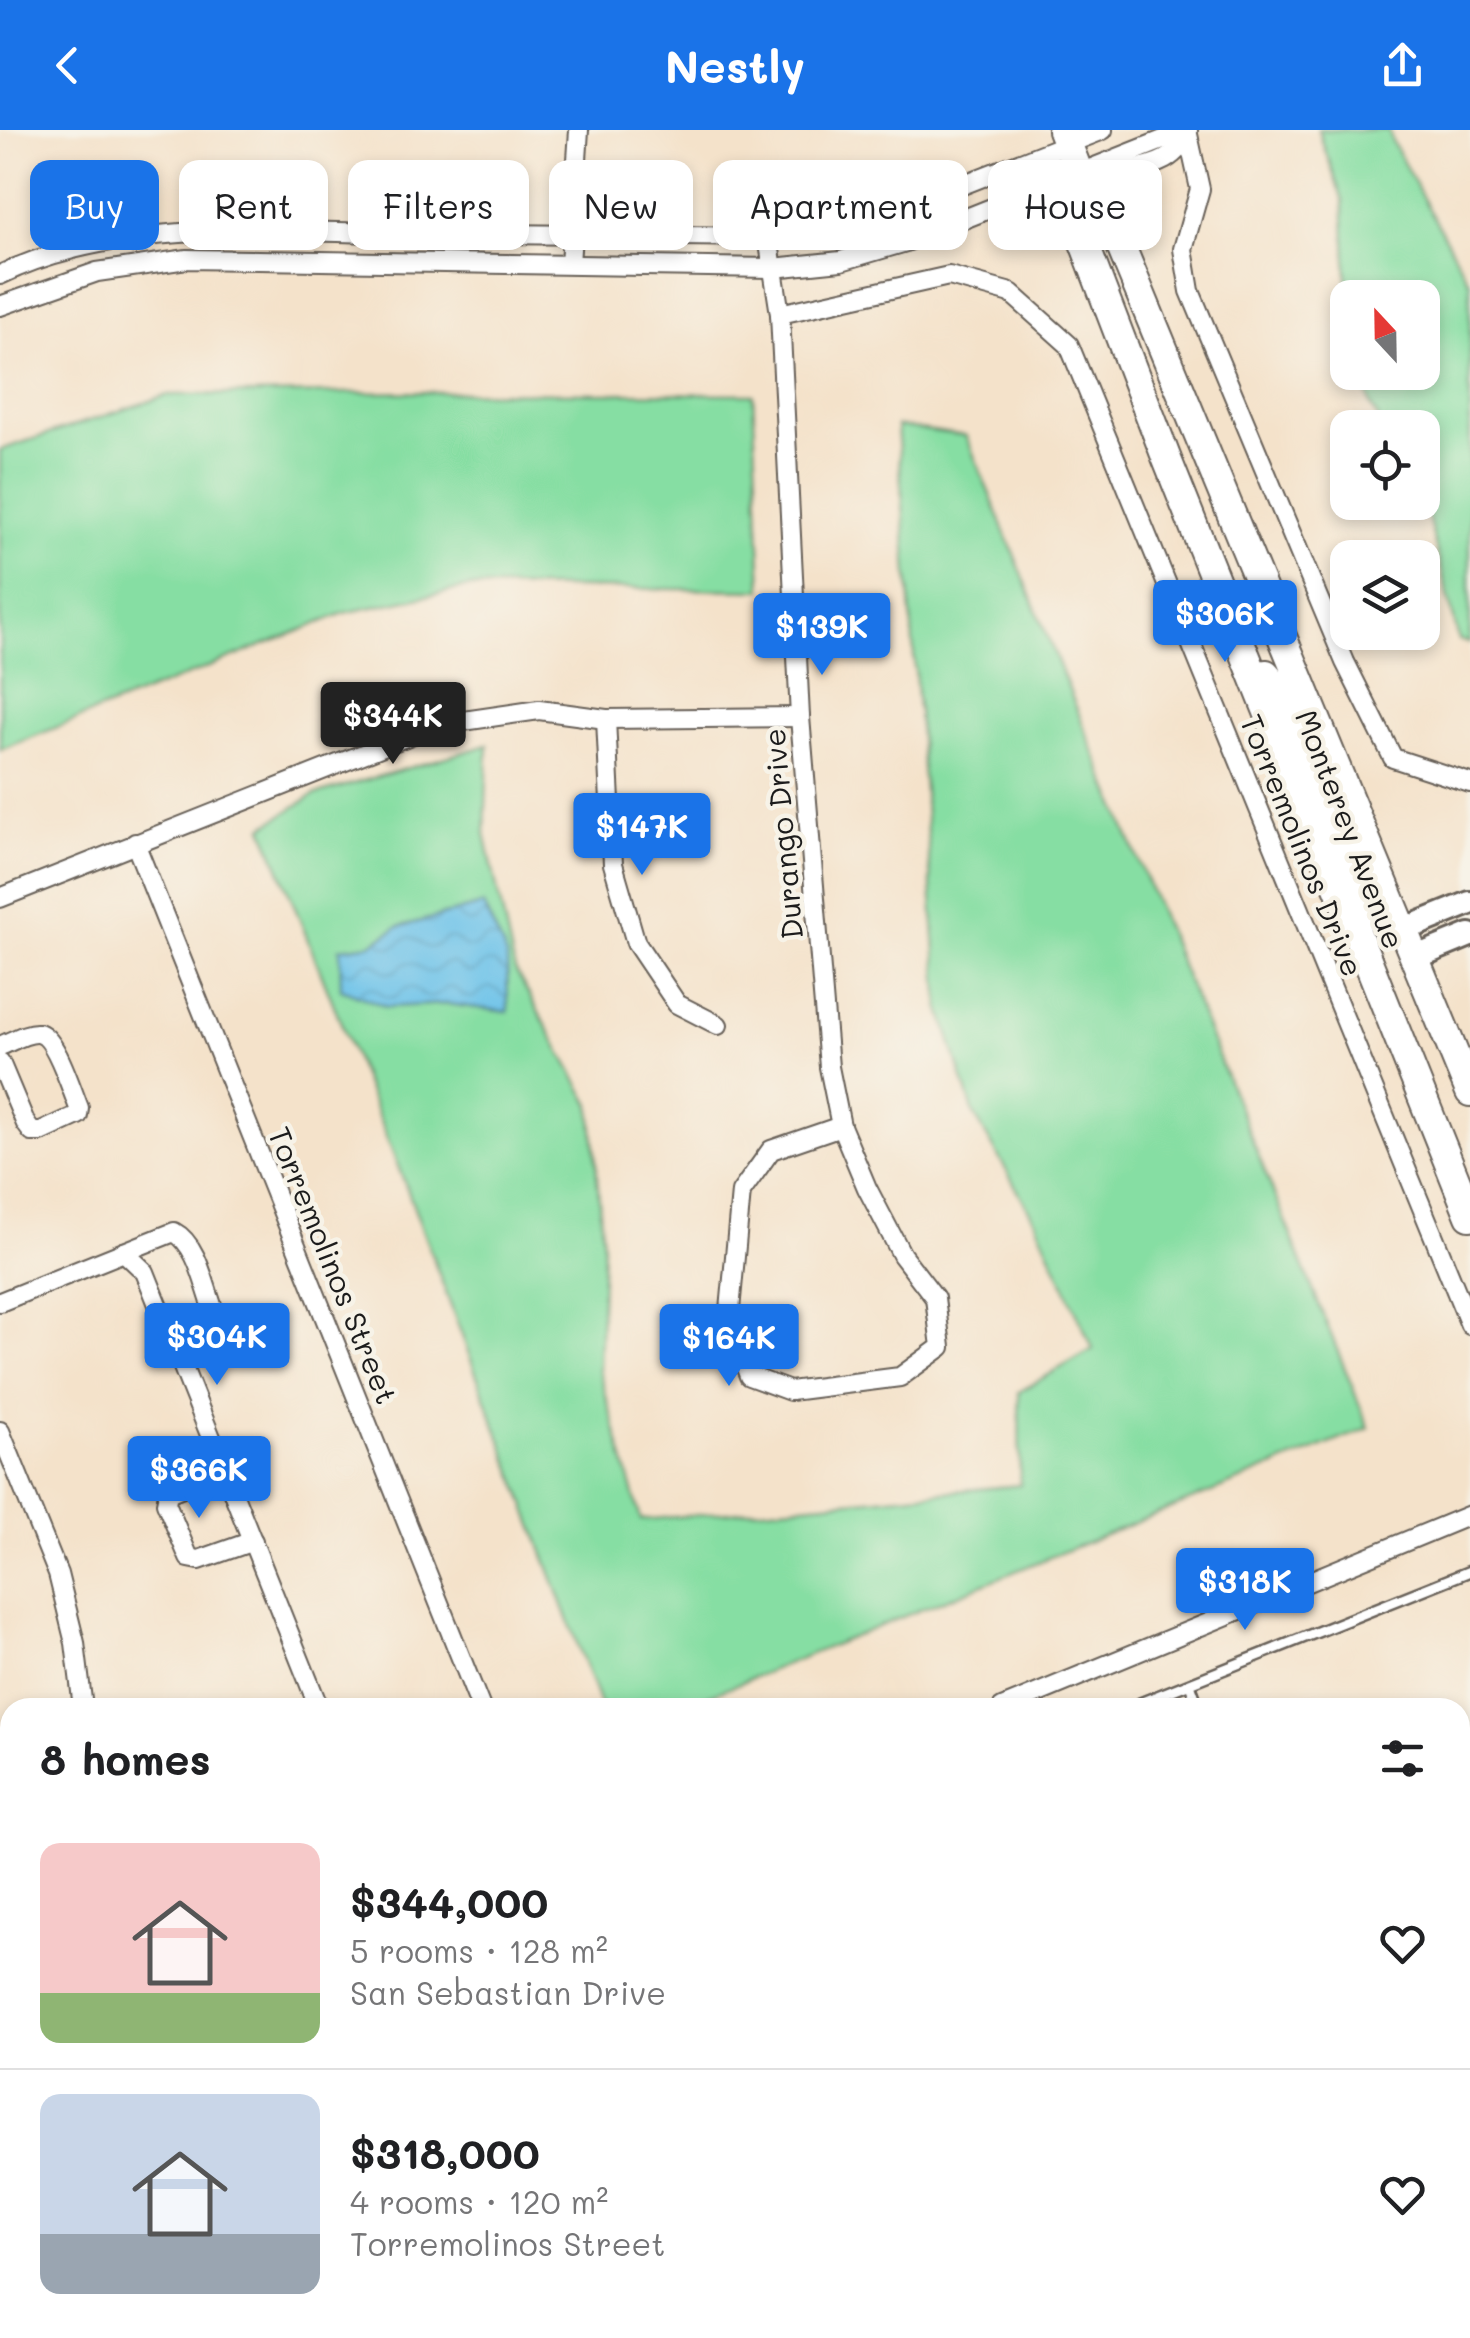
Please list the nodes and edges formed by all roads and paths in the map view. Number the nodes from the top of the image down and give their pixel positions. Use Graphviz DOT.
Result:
graph roads {
  1 [pos="580,130"];
  2 [pos="1103,130"];
  3 [pos="1188,130"];
  4 [pos="1065,137"];
  5 [pos="579,160"];
  6 [pos="1116,160"];
  7 [pos="968,181"];
  8 [pos="549,234"];
  9 [pos="571,250"];
  10 [pos="770,250"];
  11 [pos="879,250"];
  12 [pos="1087,250"];
  13 [pos="1123,250"];
  14 [pos="570,264"];
  15 [pos="773,268"];
  16 [pos="0,275"];
  17 [pos="0,306"];
  18 [pos="780,314"];
  19 [pos="1245,650"];
  20 [pos="800,716"];
  21 [pos="606,720"];
  22 [pos="1470,782"];
  23 [pos="135,843"];
  24 [pos="0,898"];
  25 [pos="1470,903"];
  26 [pos="1403,930"];
  27 [pos="1470,935"];
  28 [pos="1414,958"];
  29 [pos="718,1024"];
  30 [pos="0,1046"];
  31 [pos="0,1062"];
  32 [pos="1470,1092"];
  33 [pos="841,1126"];
  34 [pos="1470,1216"];
  35 [pos="124,1252"];
  36 [pos="0,1302"];
  37 [pos="1470,1325"];
  38 [pos="171,1336"];
  39 [pos="0,1431"];
  40 [pos="224,1470"];
  41 [pos="1470,1515"];
  42 [pos="252,1541"];
  43 [pos="1470,1571"];
  44 [pos="1190,1684"];
  45 [pos="82,1698"];
  46 [pos="315,1698"];
  47 [pos="478,1698"];
  48 [pos="1026,1698"];
  49 [pos="1151,1698"];
  50 [pos="1195,1698"];
  1 -- 5 [label="street"];
  2 -- 4 [label="street"];
  3 -- 6 [label="street"];
  3 -- 22 [label="street"];
  4 -- 7 [label="street"];
  8 -- 16 [label="street"];
  9 -- 14 [label="street"];
  10 -- 15 [label="street, Durango Drive"];
  11 -- 15 [label="street"];
  12 -- 19 [label="main road, Monterey Avenue"];
  13 -- 26 [label="main road, Monterey Avenue"];
  14 -- 15 [label="street"];
  14 -- 17 [label="street"];
  15 -- 18 [label="street, Durango Drive"];
  18 -- 20 [label="street, Durango Drive"];
  18 -- 37 [label="street, Torremolinos Drive"];
  19 -- 28 [label="main road"];
  19 -- 34 [label="main road, Monterey Avenue"];
  20 -- 21 [label="street"];
  20 -- 33 [label="street, Durango Drive"];
  21 -- 23 [label="street"];
  21 -- 29 [label="street"];
  23 -- 24 [label="street"];
  23 -- 47 [label="street, Torremolinos Street"];
  25 -- 26 [label="street"];
  26 -- 28 [label="main road, Monterey Avenue"];
  27 -- 28 [label="street"];
  28 -- 32 [label="main road, Monterey Avenue"];
  30 -- 31 [label="street"];
  33 -- 33 [label="street, Durango Drive"];
  35 -- 36 [label="street"];
  35 -- 38 [label="street"];
  35 -- 38 [label="street"];
  38 -- 40 [label="street"];
  39 -- 45 [label="street"];
  40 -- 42 [label="street"];
  40 -- 42 [label="street"];
  41 -- 48 [label="street"];
  42 -- 46 [label="street"];
  43 -- 44 [label="lane"];
  44 -- 49 [label="lane"];
  44 -- 50 [label="lane"];
}
